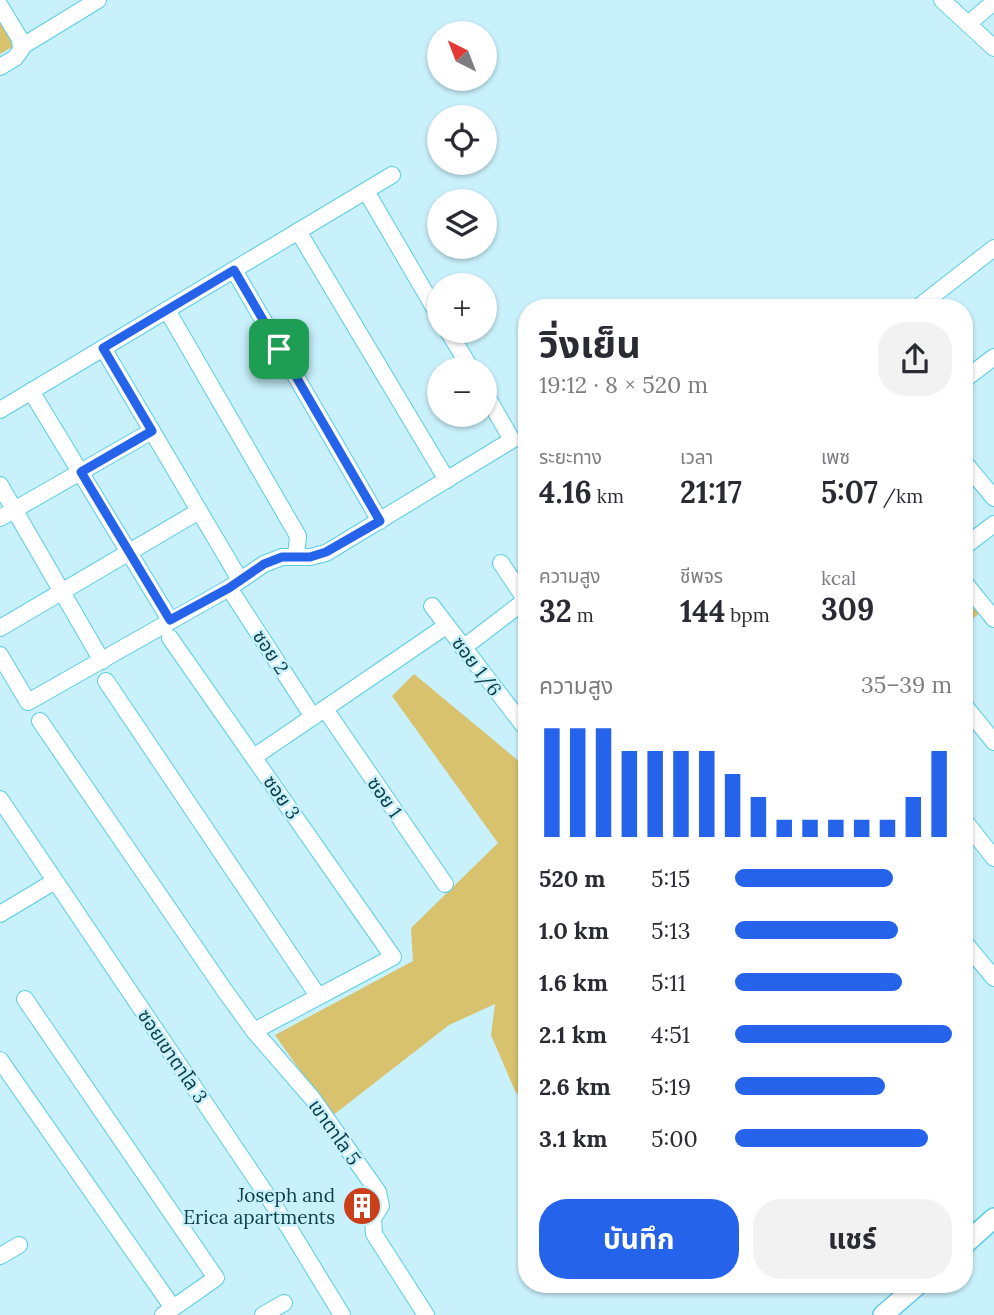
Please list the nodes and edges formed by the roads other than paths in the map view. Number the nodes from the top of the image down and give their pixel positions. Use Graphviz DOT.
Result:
graph roads {
  1 [pos="98,0"];
  2 [pos="942,0"];
  3 [pos="994,2"];
  4 [pos="0,6"];
  5 [pos="968,24"];
  6 [pos="21,47"];
  7 [pos="994,48"];
  8 [pos="0,67"];
  9 [pos="392,175"];
  10 [pos="366,191"];
  11 [pos="298,231"];
  12 [pos="994,248"];
  13 [pos="234,270"];
  14 [pos="427,295"];
  15 [pos="928,299"];
  16 [pos="167,310"];
  17 [pos="103,348"];
  18 [pos="994,357"];
  19 [pos="973,373"];
  20 [pos="31,391"];
  21 [pos="0,410"];
  22 [pos="497,414"];
  23 [pos="152,431"];
  24 [pos="81,472"];
  25 [pos="973,473"];
  26 [pos="447,480"];
  27 [pos="0,485"];
  28 [pos="994,498"];
  29 [pos="199,511"];
  30 [pos="7,514"];
  31 [pos="380,521"];
  32 [pos="994,524"];
  33 [pos="973,540"];
  34 [pos="129,552"];
  35 [pos="296,556"];
  36 [pos="501,563"];
  37 [pos="234,584"];
  38 [pos="518,588"];
  39 [pos="62,592"];
  40 [pos="973,593"];
  41 [pos="432,606"];
  42 [pos="518,606"];
  43 [pos="994,618"];
  44 [pos="170,620"];
  45 [pos="446,625"];
  46 [pos="0,628"];
  47 [pos="170,638"];
  48 [pos="463,648"];
  49 [pos="0,655"];
  50 [pos="102,661"];
  51 [pos="106,681"];
  52 [pos="319,713"];
  53 [pos="518,715"];
  54 [pos="973,716"];
  55 [pos="40,721"];
  56 [pos="994,742"];
  57 [pos="254,757"];
  58 [pos="0,799"];
  59 [pos="5,817"];
  60 [pos="973,831"];
  61 [pos="994,858"];
  62 [pos="55,881"];
  63 [pos="445,884"];
  64 [pos="0,914"];
  65 [pos="973,953"];
  66 [pos="994,978"];
  67 [pos="318,996"];
  68 [pos="25,999"];
  69 [pos="254,1031"];
  70 [pos="0,1060"];
  71 [pos="994,1218"];
  72 [pos="973,1237"];
  73 [pos="19,1245"];
  74 [pos="0,1256"];
  75 [pos="909,1293"];
  76 [pos="284,1303"];
  77 [pos="168,1312"];
  78 [pos="263,1315"];
  79 [pos="342,1315"];
  80 [pos="426,1315"];
  81 [pos="883,1315"];
  1 -- 6 [label="street"];
  2 -- 5 [label="street"];
  3 -- 5 [label="street"];
  4 -- 6 [label="street"];
  5 -- 7 [label="street"];
  6 -- 8 [label="street"];
  9 -- 10 [label="street"];
  10 -- 11 [label="street"];
  10 -- 14 [label="street"];
  11 -- 13 [label="street"];
  11 -- 26 [label="street"];
  12 -- 15 [label="street"];
  13 -- 16 [label="street"];
  13 -- 31 [label="street"];
  16 -- 17 [label="street"];
  16 -- 35 [label="street"];
  17 -- 20 [label="street"];
  17 -- 23 [label="street, ซอย 2"];
  18 -- 19 [label="street"];
  20 -- 21 [label="street"];
  20 -- 24 [label="street"];
  22 -- 26 [label="street"];
  23 -- 24 [label="street"];
  23 -- 29 [label="street, ซอย 2"];
  24 -- 30 [label="street"];
  24 -- 34 [label="street"];
  25 -- 28 [label="street"];
  26 -- 31 [label="street"];
  27 -- 30 [label="street"];
  29 -- 34 [label="street"];
  29 -- 37 [label="street, ซอย 2"];
  30 -- 39 [label="street"];
  31 -- 35 [label="street"];
  32 -- 33 [label="street"];
  34 -- 39 [label="street"];
  34 -- 44 [label="street"];
  35 -- 37 [label="street"];
  36 -- 38 [label="street"];
  37 -- 44 [label="street"];
  37 -- 52 [label="street, ซอย 2"];
  39 -- 46 [label="street"];
  39 -- 50 [label="street"];
  40 -- 43 [label="street"];
  41 -- 45 [label="street, ซอย 1/6"];
  42 -- 48 [label="street"];
  44 -- 50 [label="street"];
  45 -- 48 [label="street, ซอย 1/6"];
  45 -- 52 [label="street"];
  47 -- 57 [label="street, ซอย 3"];
  48 -- 53 [label="street, ซอย 1/6"];
  49 -- 50 [label="street"];
  51 -- 67 [label="street"];
  52 -- 57 [label="street"];
  52 -- 63 [label="street, ซอย 1"];
  54 -- 56 [label="street"];
  55 -- 69 [label="street, เขาตาโล 5"];
  57 -- 67 [label="street, ซอย 3"];
  58 -- 59 [label="street, ซอยเขาตาโล 3"];
  59 -- 62 [label="street, ซอยเขาตาโล 3"];
  60 -- 61 [label="street"];
  62 -- 64 [label="street"];
  62 -- 79 [label="street, ซอยเขาตาโล 3"];
  65 -- 66 [label="street"];
  67 -- 69 [label="street"];
  68 -- 77 [label="street"];
  69 -- 80 [label="street, เขาตาโล 5"];
  70 -- 77 [label="street"];
  71 -- 72 [label="street"];
  73 -- 74 [label="street"];
  75 -- 81 [label="street"];
  76 -- 78 [label="street"];
}
